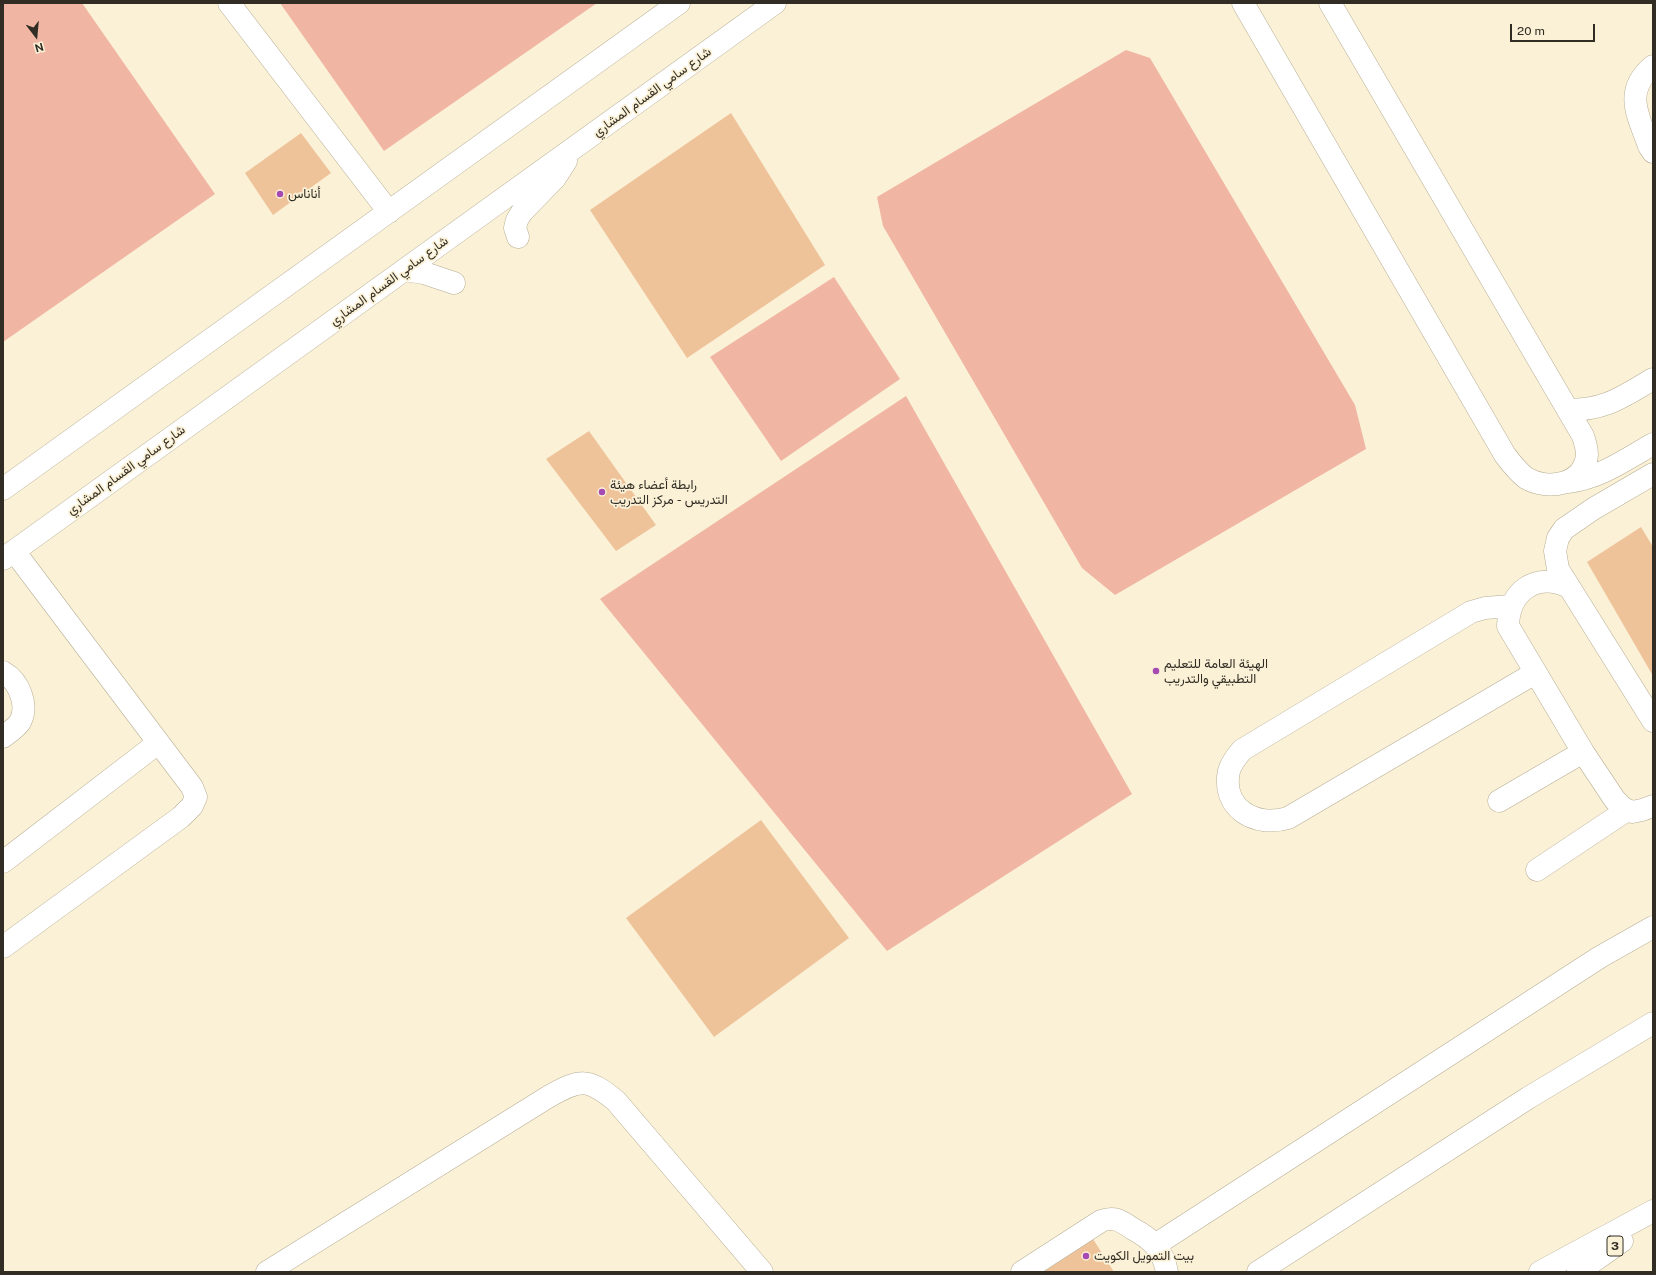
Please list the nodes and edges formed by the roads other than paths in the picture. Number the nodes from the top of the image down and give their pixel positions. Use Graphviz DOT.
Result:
graph roads {
  1 [pos="229,3"];
  2 [pos="679,3"];
  3 [pos="774,3"];
  4 [pos="1243,3"];
  5 [pos="1330,3"];
  6 [pos="1653,66"];
  7 [pos="574,148"];
  8 [pos="1653,152"];
  9 [pos="389,212"];
  10 [pos="518,237"];
  11 [pos="404,270"];
  12 [pos="454,283"];
  13 [pos="1653,379"];
  14 [pos="1568,410"];
  15 [pos="1653,444"];
  16 [pos="1653,474"];
  17 [pos="1568,482"];
  18 [pos="3,489"];
  19 [pos="8,555"];
  20 [pos="1569,587"];
  21 [pos="1511,606"];
  22 [pos="3,672"];
  23 [pos="1535,673"];
  24 [pos="1653,722"];
  25 [pos="3,738"];
  26 [pos="158,743"];
  27 [pos="1583,752"];
  28 [pos="1499,801"];
  29 [pos="1653,806"];
  30 [pos="1627,810"];
  31 [pos="3,862"];
  32 [pos="1537,870"];
  33 [pos="1653,927"];
  34 [pos="3,947"];
  35 [pos="1653,1023"];
  36 [pos="1653,1211"];
  37 [pos="1653,1220"];
  38 [pos="1155,1245"];
  39 [pos="267,1272"];
  40 [pos="762,1272"];
  41 [pos="1022,1272"];
  42 [pos="1167,1272"];
  43 [pos="1258,1272"];
  44 [pos="1540,1272"];
  45 [pos="1578,1272"];
  1 -- 9 [label="street"];
  2 -- 9 [label="street"];
  3 -- 7 [label="street, شارع سامي القسام المشاري"];
  4 -- 17 [label="street"];
  5 -- 14 [label="street"];
  6 -- 8 [label="street"];
  7 -- 10 [label="street"];
  7 -- 11 [label="street, شارع سامي القسام المشاري"];
  9 -- 18 [label="street"];
  11 -- 12 [label="street"];
  11 -- 19 [label="street, شارع سامي القسام المشاري"];
  13 -- 14 [label="street"];
  14 -- 17 [label="street"];
  15 -- 17 [label="street"];
  16 -- 20 [label="street"];
  19 -- 26 [label="street"];
  20 -- 21 [label="street"];
  20 -- 24 [label="street"];
  21 -- 23 [label="street"];
  21 -- 23 [label="street"];
  22 -- 25 [label="street"];
  23 -- 27 [label="street"];
  26 -- 31 [label="street"];
  26 -- 34 [label="street"];
  27 -- 28 [label="street"];
  27 -- 30 [label="street"];
  29 -- 30 [label="street"];
  30 -- 32 [label="street"];
  33 -- 38 [label="street"];
  35 -- 43 [label="street"];
  36 -- 44 [label="street"];
  37 -- 45 [label="street, 3"];
  38 -- 41 [label="street"];
  38 -- 42 [label="street"];
  39 -- 40 [label="street"];
}
